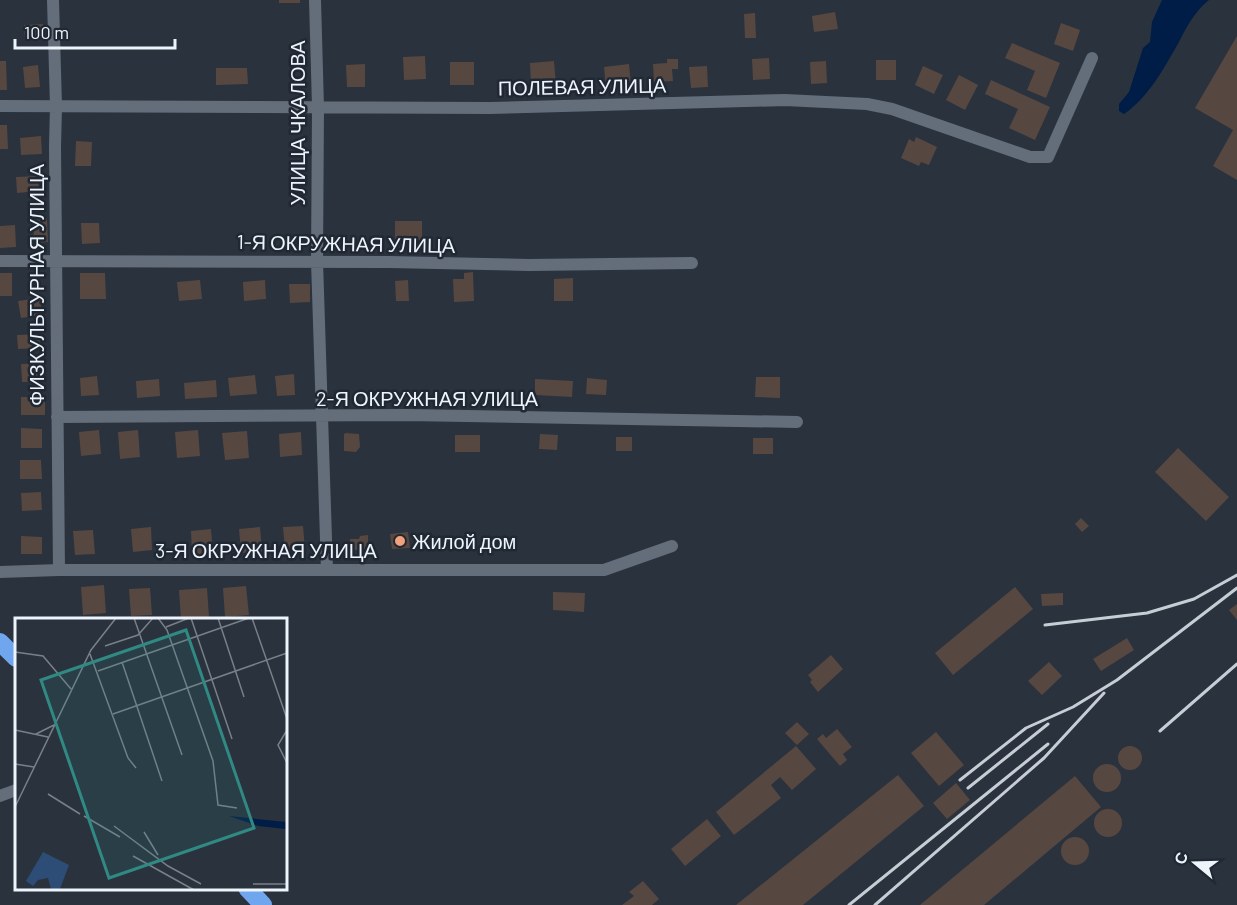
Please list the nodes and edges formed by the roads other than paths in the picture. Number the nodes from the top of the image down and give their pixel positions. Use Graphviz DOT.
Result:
graph roads {
  1 [pos="53,0"];
  2 [pos="315,0"];
  3 [pos="1092,58"];
  4 [pos="0,106"];
  5 [pos="56,106"];
  6 [pos="318,107"];
  7 [pos="0,261"];
  8 [pos="316,261"];
  9 [pos="56,262"];
  10 [pos="692,263"];
  11 [pos="321,416"];
  12 [pos="57,417"];
  13 [pos="797,422"];
  14 [pos="672,546"];
  15 [pos="59,570"];
  16 [pos="327,570"];
  17 [pos="0,573"];
  18 [pos="0,642"];
  19 [pos="15,657"];
  20 [pos="15,790"];
  21 [pos="0,796"];
  22 [pos="249,890"];
  23 [pos="263,905"];
  1 -- 5 [label="street, ФИЗКУЛЬТУРНАЯ УЛИЦА"];
  2 -- 6 [label="street, УЛИЦА ЧКАЛОВА"];
  3 -- 6 [label="street, ПОЛЕВАЯ УЛИЦА"];
  4 -- 5 [label="street, ПОЛЕВАЯ УЛИЦА"];
  5 -- 6 [label="street, ПОЛЕВАЯ УЛИЦА"];
  5 -- 9 [label="street, ФИЗКУЛЬТУРНАЯ УЛИЦА"];
  6 -- 8 [label="street, УЛИЦА ЧКАЛОВА"];
  7 -- 9 [label="street, 1-Я ОКРУЖНАЯ УЛИЦА"];
  8 -- 9 [label="street, 1-Я ОКРУЖНАЯ УЛИЦА"];
  8 -- 10 [label="street, 1-Я ОКРУЖНАЯ УЛИЦА"];
  8 -- 11 [label="street, УЛИЦА ЧКАЛОВА"];
  9 -- 12 [label="street, ФИЗКУЛЬТУРНАЯ УЛИЦА"];
  11 -- 12 [label="street, 2-Я ОКРУЖНАЯ УЛИЦА"];
  11 -- 13 [label="street, 2-Я ОКРУЖНАЯ УЛИЦА"];
  11 -- 16 [label="street, УЛИЦА ЧКАЛОВА"];
  12 -- 15 [label="street, ФИЗКУЛЬТУРНАЯ УЛИЦА"];
  14 -- 16 [label="street, 3-Я ОКРУЖНАЯ УЛИЦА"];
  15 -- 16 [label="street, 3-Я ОКРУЖНАЯ УЛИЦА"];
  15 -- 17 [label="street, 3-Я ОКРУЖНАЯ УЛИЦА"];
  18 -- 19 [label="highway"];
  20 -- 21 [label="street"];
  22 -- 23 [label="highway"];
}
